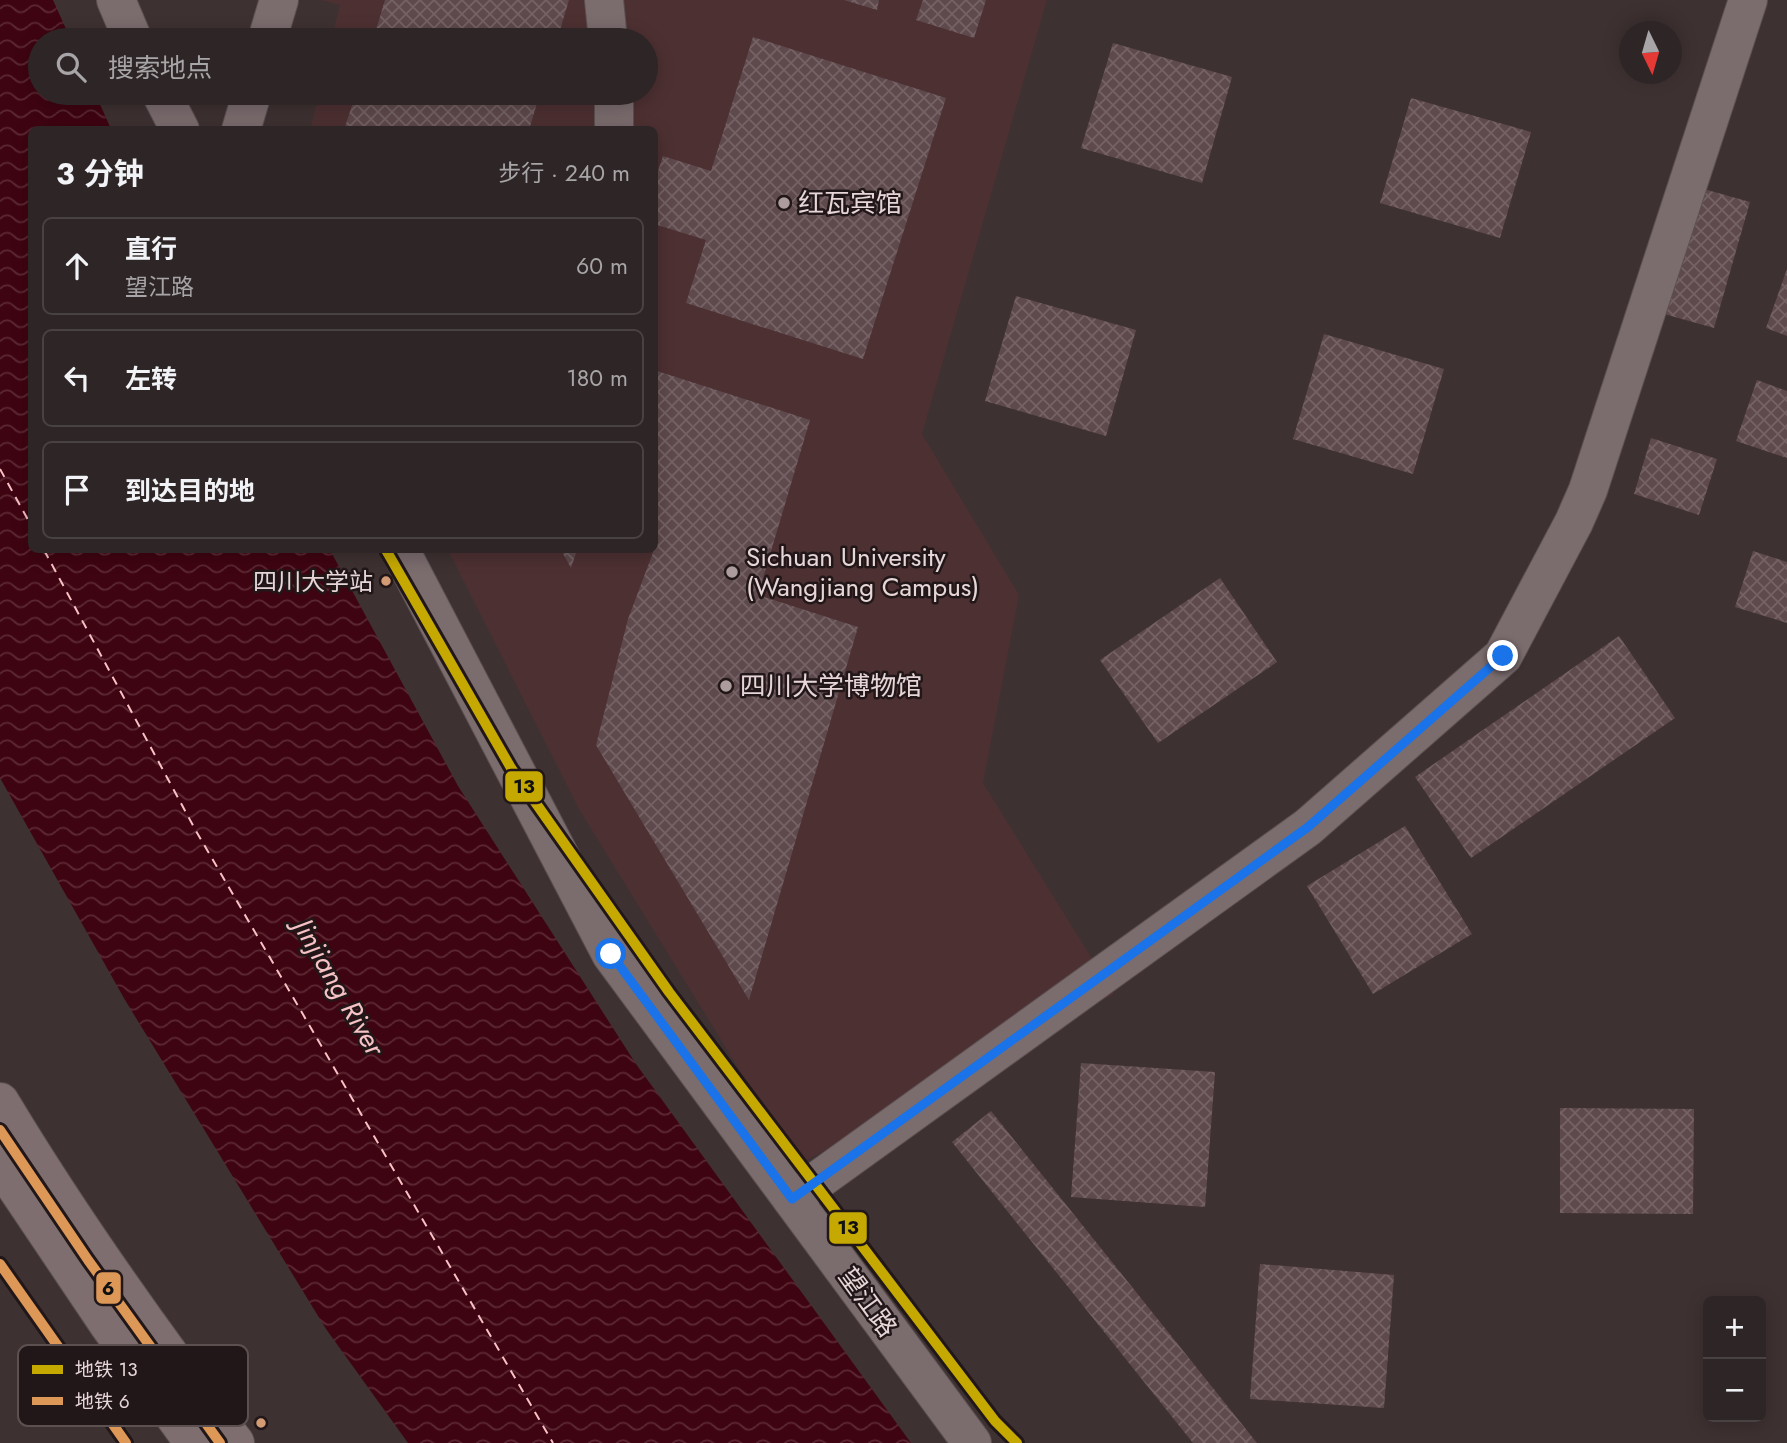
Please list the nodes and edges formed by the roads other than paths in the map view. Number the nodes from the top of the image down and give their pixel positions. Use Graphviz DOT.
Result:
graph roads {
  1 [pos="116,0"];
  2 [pos="279,0"];
  3 [pos="604,0"];
  4 [pos="1748,0"];
  5 [pos="129,28"];
  6 [pos="271,28"];
  7 [pos="607,28"];
  8 [pos="167,105"];
  9 [pos="248,105"];
  10 [pos="614,105"];
  11 [pos="178,126"];
  12 [pos="242,126"];
  13 [pos="614,126"];
  14 [pos="402,553"];
  15 [pos="0,1102"];
  16 [pos="0,1163"];
  17 [pos="792,1199"];
  18 [pos="123,1345"];
  19 [pos="163,1345"];
  20 [pos="182,1426"];
  21 [pos="222,1426"];
  22 [pos="194,1443"];
  23 [pos="235,1443"];
  24 [pos="972,1443"];
  1 -- 5 [label="street"];
  2 -- 6 [label="street"];
  3 -- 7 [label="street"];
  4 -- 17 [label="street"];
  8 -- 11 [label="street"];
  9 -- 12 [label="street"];
  10 -- 13 [label="street"];
  14 -- 17 [label="street, 望江路"];
  15 -- 19 [label="main road"];
  16 -- 18 [label="main road"];
  17 -- 24 [label="street, 望江路"];
  20 -- 22 [label="main road"];
  21 -- 23 [label="main road"];
}
